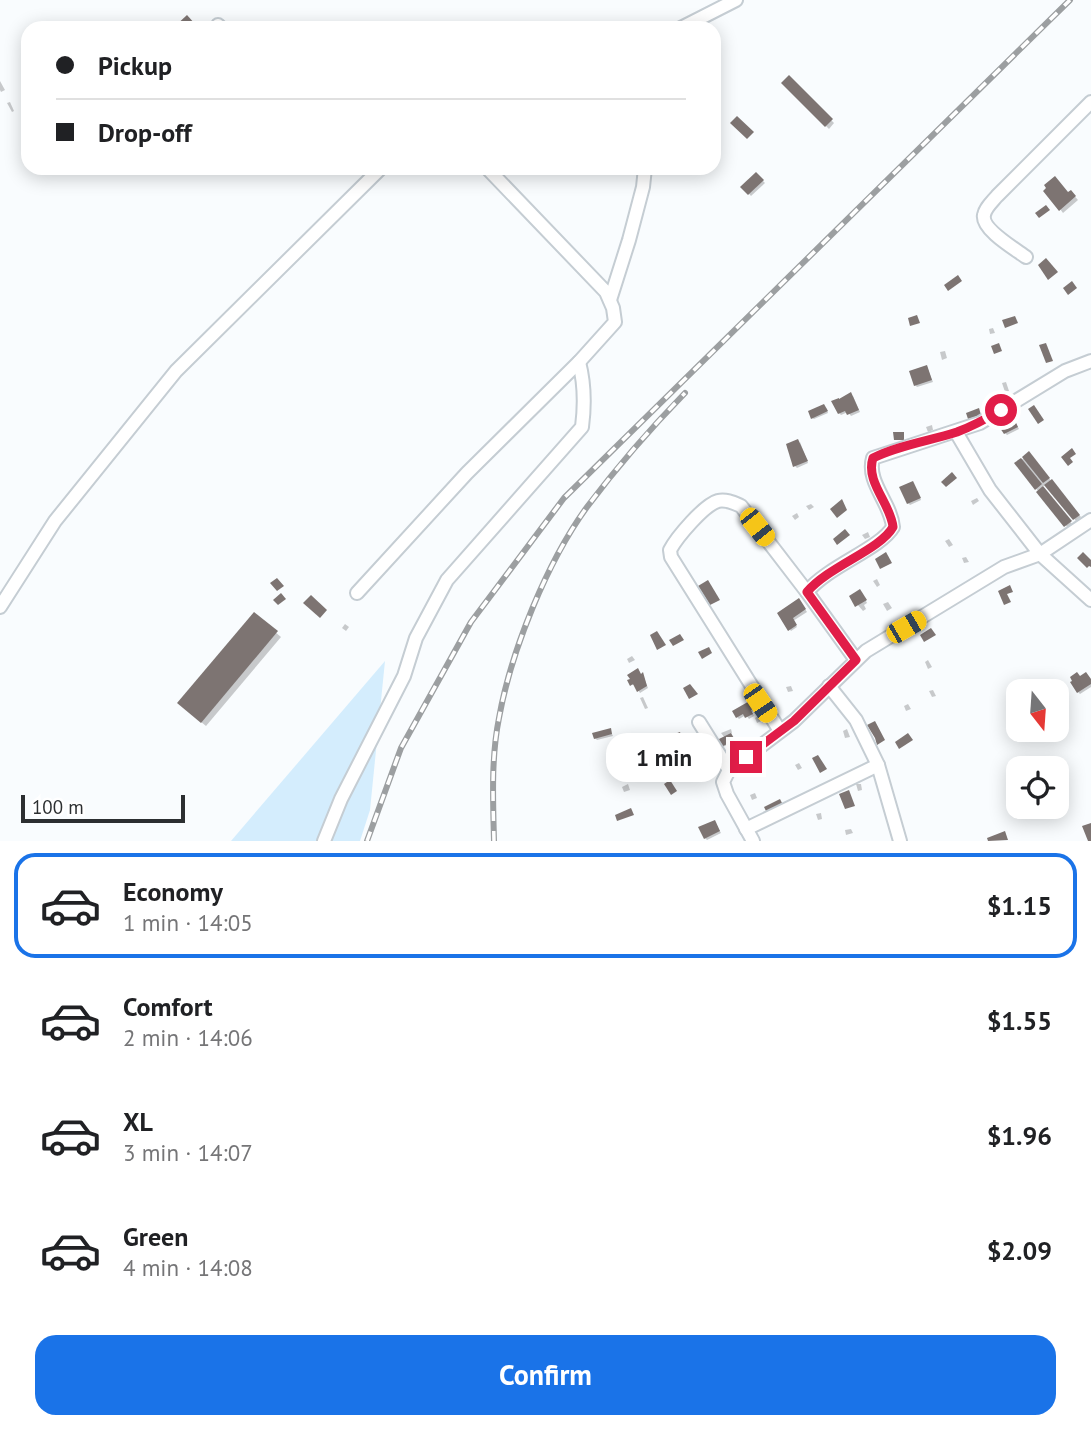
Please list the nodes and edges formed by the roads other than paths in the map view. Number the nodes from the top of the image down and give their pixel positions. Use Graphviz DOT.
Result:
graph roads {
  1 [pos="736,0"];
  2 [pos="705,21"];
  3 [pos="1091,102"];
  4 [pos="371,175"];
  5 [pos="493,175"];
  6 [pos="644,175"];
  7 [pos="1026,257"];
  8 [pos="610,300"];
  9 [pos="1091,361"];
  10 [pos="579,362"];
  11 [pos="956,432"];
  12 [pos="1091,520"];
  13 [pos="1040,554"];
  14 [pos="807,592"];
  15 [pos="357,593"];
  16 [pos="1091,600"];
  17 [pos="0,607"];
  18 [pos="856,660"];
  19 [pos="829,686"];
  20 [pos="699,722"];
  21 [pos="780,731"];
  22 [pos="878,765"];
  23 [pos="729,770"];
  24 [pos="746,829"];
  25 [pos="324,841"];
  26 [pos="753,841"];
  27 [pos="900,841"];
  1 -- 2 [label="street"];
  3 -- 7 [label="street"];
  4 -- 17 [label="street"];
  5 -- 8 [label="street"];
  6 -- 8 [label="street"];
  8 -- 10 [label="street"];
  9 -- 11 [label="street"];
  10 -- 15 [label="street"];
  10 -- 25 [label="street"];
  11 -- 13 [label="street"];
  11 -- 14 [label="street"];
  12 -- 13 [label="street"];
  13 -- 16 [label="street"];
  13 -- 18 [label="street"];
  14 -- 18 [label="street"];
  14 -- 21 [label="street"];
  18 -- 19 [label="street"];
  19 -- 21 [label="street"];
  19 -- 22 [label="street"];
  20 -- 23 [label="street"];
  21 -- 23 [label="street"];
  22 -- 24 [label="street"];
  22 -- 27 [label="street"];
  23 -- 24 [label="street"];
  24 -- 26 [label="street"];
}
